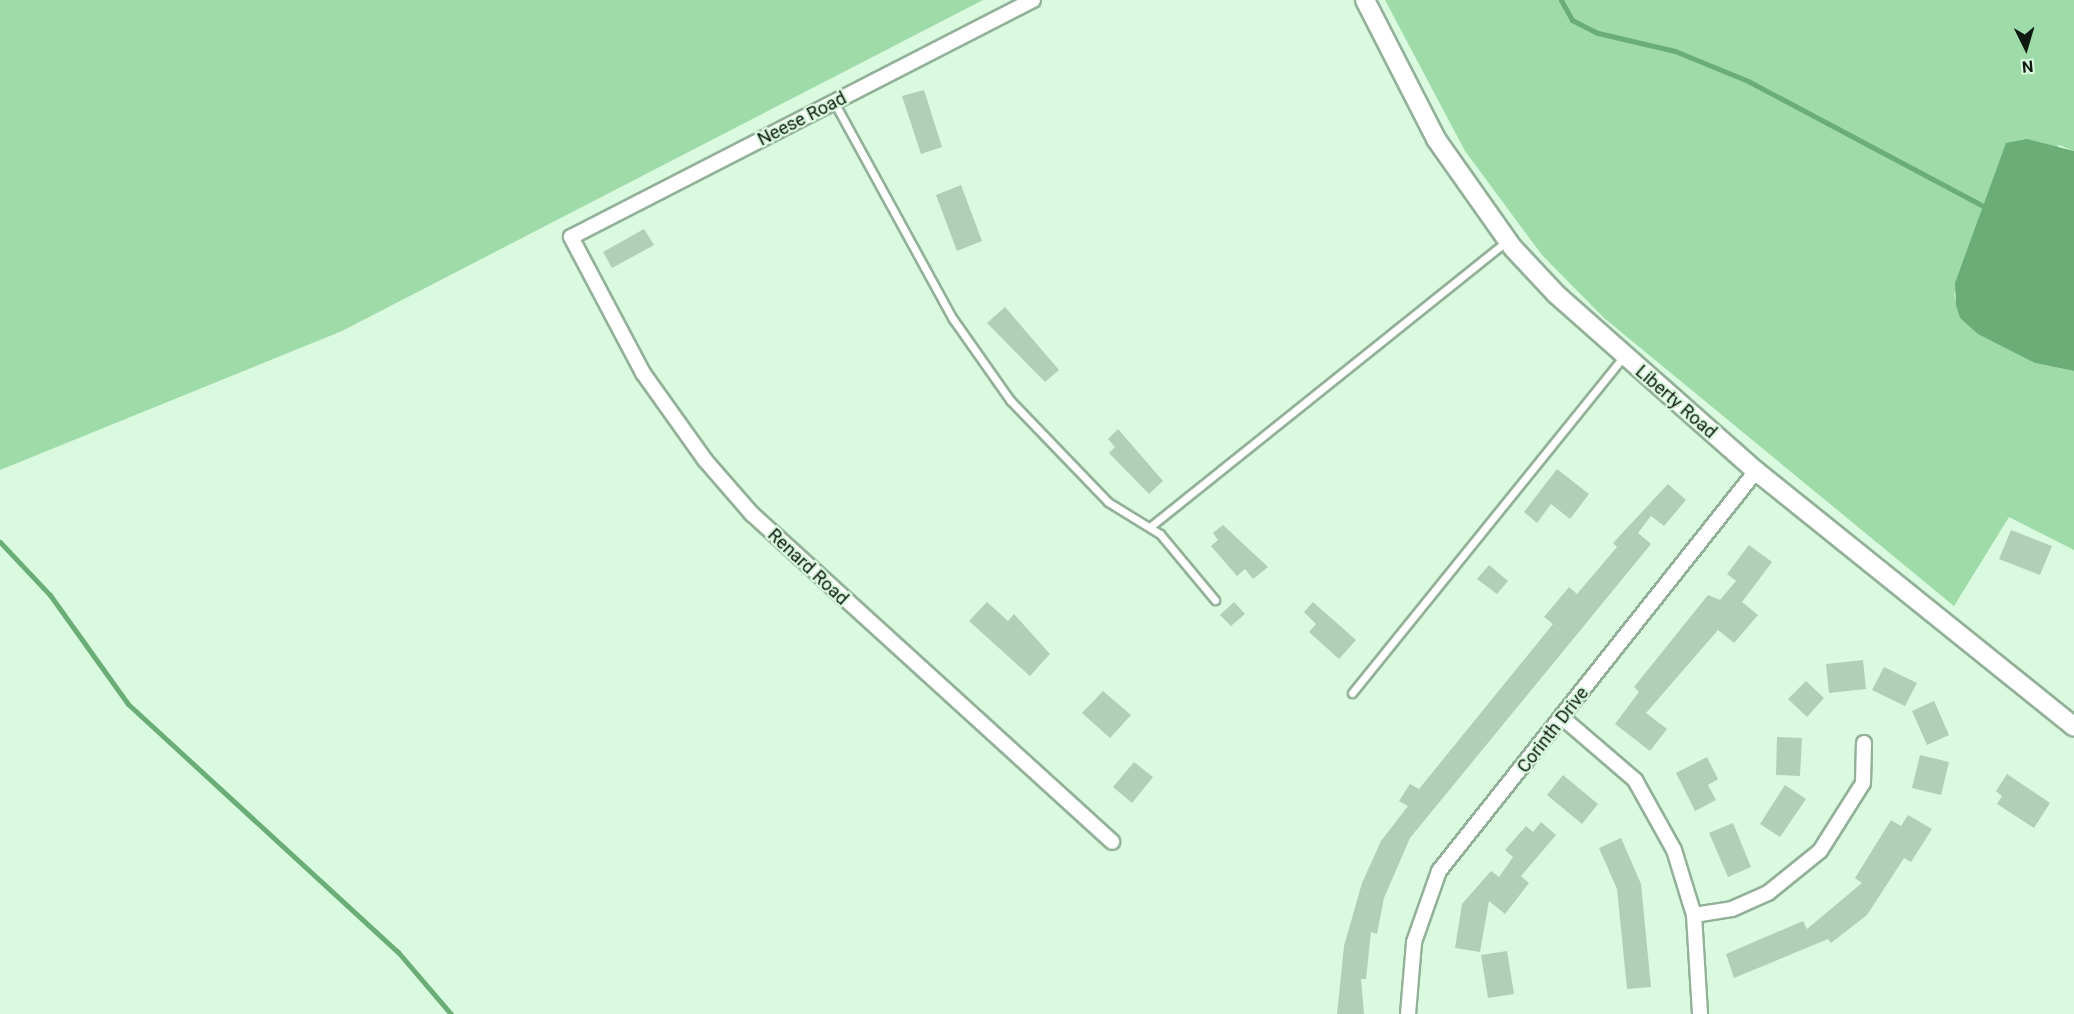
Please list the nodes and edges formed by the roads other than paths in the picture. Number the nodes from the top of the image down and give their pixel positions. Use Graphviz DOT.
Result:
graph roads {
  1 [pos="1033,0"];
  2 [pos="1365,0"];
  3 [pos="834,102"];
  4 [pos="571,237"];
  5 [pos="1508,240"];
  6 [pos="1623,357"];
  7 [pos="1756,471"];
  8 [pos="1151,526"];
  9 [pos="1215,600"];
  10 [pos="1352,693"];
  11 [pos="1564,719"];
  12 [pos="2074,727"];
  13 [pos="1864,743"];
  14 [pos="1112,842"];
  15 [pos="1694,915"];
  16 [pos="1408,1014"];
  17 [pos="1700,1014"];
  1 -- 3 [label="street, Neese Road"];
  2 -- 5 [label="street, Liberty Road"];
  3 -- 4 [label="street, Neese Road"];
  3 -- 8 [label="lane"];
  4 -- 14 [label="street, Renard Road"];
  5 -- 6 [label="street, Liberty Road"];
  5 -- 8 [label="lane"];
  6 -- 7 [label="street, Liberty Road"];
  6 -- 10 [label="lane"];
  7 -- 11 [label="street, Corinth Drive"];
  7 -- 12 [label="street, Liberty Road"];
  8 -- 9 [label="lane"];
  11 -- 15 [label="street"];
  11 -- 16 [label="street, Corinth Drive"];
  13 -- 15 [label="street"];
  15 -- 17 [label="street"];
}
